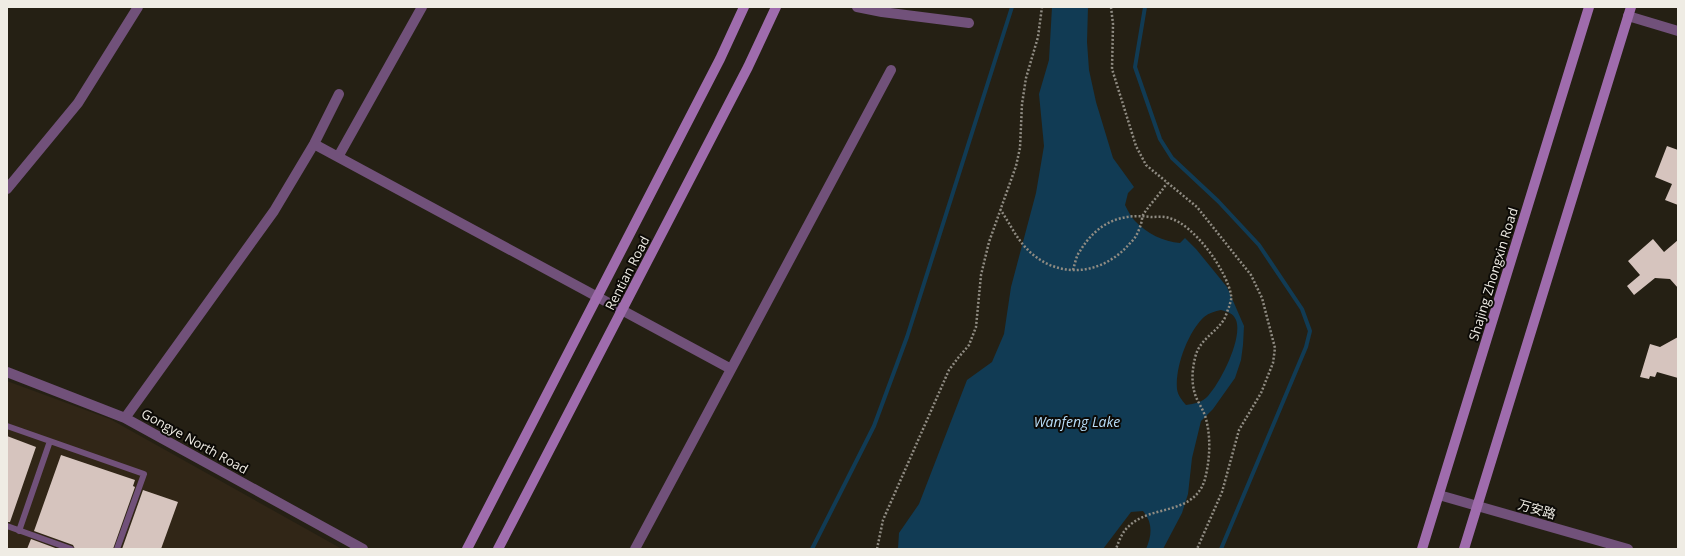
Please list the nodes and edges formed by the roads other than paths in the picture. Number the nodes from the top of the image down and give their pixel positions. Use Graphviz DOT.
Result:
graph roads {
  1 [pos="138,7"];
  2 [pos="422,7"];
  3 [pos="744,7"];
  4 [pos="776,7"];
  5 [pos="857,7"];
  6 [pos="1589,7"];
  7 [pos="1629,12"];
  8 [pos="970,23"];
  9 [pos="1678,31"];
  10 [pos="891,70"];
  11 [pos="339,94"];
  12 [pos="314,144"];
  13 [pos="338,157"];
  14 [pos="7,189"];
  15 [pos="597,297"];
  16 [pos="622,310"];
  17 [pos="731,369"];
  18 [pos="7,372"];
  19 [pos="126,418"];
  20 [pos="7,426"];
  21 [pos="50,441"];
  22 [pos="1439,495"];
  23 [pos="1477,506"];
  24 [pos="7,526"];
  25 [pos="19,531"];
  26 [pos="71,549"];
  27 [pos="118,549"];
  28 [pos="363,549"];
  29 [pos="467,549"];
  30 [pos="498,549"];
  31 [pos="634,549"];
  32 [pos="1422,549"];
  33 [pos="1464,549"];
  34 [pos="1628,549"];
  1 -- 14 [label="street"];
  2 -- 13 [label="street"];
  3 -- 15 [label="street, Rentian Road"];
  4 -- 16 [label="street, Rentian Road"];
  5 -- 8 [label="street"];
  6 -- 22 [label="street, Shajing Zhongxin Road"];
  7 -- 9 [label="street"];
  7 -- 23 [label="street"];
  10 -- 17 [label="street"];
  11 -- 12 [label="street"];
  12 -- 13 [label="street"];
  12 -- 19 [label="street"];
  13 -- 15 [label="street"];
  15 -- 16 [label="street"];
  15 -- 29 [label="street, Rentian Road"];
  16 -- 17 [label="street"];
  16 -- 30 [label="street, Rentian Road"];
  17 -- 31 [label="street"];
  18 -- 19 [label="street, Gongye North Road"];
  19 -- 28 [label="street, Gongye North Road"];
  20 -- 21 [label="lane"];
  21 -- 25 [label="lane"];
  21 -- 27 [label="lane"];
  22 -- 23 [label="street, 万安路"];
  22 -- 32 [label="street, Shajing Zhongxin Road"];
  23 -- 33 [label="street"];
  23 -- 34 [label="street, 万安路"];
  24 -- 25 [label="lane"];
  25 -- 26 [label="lane"];
}
